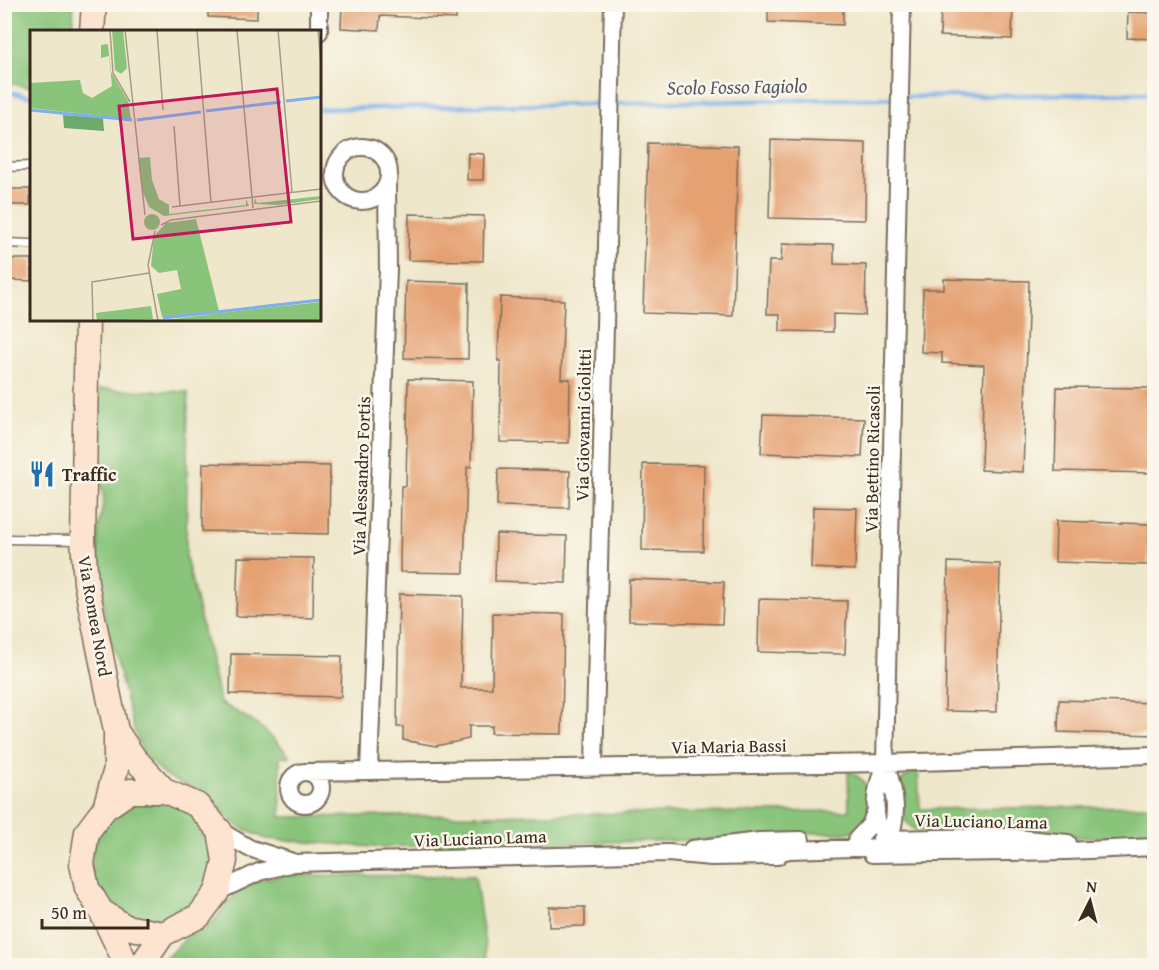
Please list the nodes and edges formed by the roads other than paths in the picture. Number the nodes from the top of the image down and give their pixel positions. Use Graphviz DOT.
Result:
graph roads {
  1 [pos="89,4"];
  2 [pos="94,4"];
  3 [pos="319,4"];
  4 [pos="613,4"];
  5 [pos="902,4"];
  6 [pos="92,30"];
  7 [pos="319,30"];
  8 [pos="30,166"];
  9 [pos="4,167"];
  10 [pos="387,184"];
  11 [pos="4,243"];
  12 [pos="30,244"];
  13 [pos="87,321"];
  14 [pos="4,540"];
  15 [pos="83,540"];
  16 [pos="116,731"];
  17 [pos="1155,754"];
  18 [pos="885,763"];
  19 [pos="594,767"];
  20 [pos="369,770"];
  21 [pos="304,772"];
  22 [pos="165,791"];
  23 [pos="105,808"];
  24 [pos="876,810"];
  25 [pos="895,810"];
  26 [pos="220,831"];
  27 [pos="916,838"];
  28 [pos="857,839"];
  29 [pos="890,839"];
  30 [pos="1155,847"];
  31 [pos="1108,848"];
  32 [pos="1011,852"];
  33 [pos="668,853"];
  34 [pos="766,856"];
  35 [pos="294,863"];
  36 [pos="217,892"];
  37 [pos="101,912"];
  38 [pos="163,934"];
  39 [pos="124,966"];
  40 [pos="141,966"];
  1 -- 6 [label="main road"];
  2 -- 6 [label="main road"];
  3 -- 7 [label="street"];
  4 -- 19 [label="street, Via Giovanni Giolitti"];
  5 -- 18 [label="street, Via Bettino Ricasoli"];
  8 -- 9 [label="lane"];
  10 -- 20 [label="street, Via Alessandro Fortis"];
  11 -- 12 [label="lane"];
  13 -- 15 [label="main road, Via Romea Nord"];
  14 -- 15 [label="lane"];
  15 -- 16 [label="main road, Via Romea Nord"];
  16 -- 22 [label="main road, Via Romea Nord"];
  16 -- 23 [label="main road, Via Romea Nord"];
  17 -- 18 [label="street, Via Maria Bassi"];
  18 -- 19 [label="street, Via Maria Bassi"];
  18 -- 24 [label="street"];
  18 -- 25 [label="street, Via Bettino Ricasoli"];
  19 -- 20 [label="street, Via Maria Bassi"];
  20 -- 21 [label="street, Via Maria Bassi"];
  22 -- 23 [label="main road"];
  22 -- 26 [label="main road"];
  23 -- 37 [label="main road"];
  24 -- 28 [label="street"];
  24 -- 29 [label="street"];
  25 -- 27 [label="street"];
  25 -- 29 [label="street, Via Bettino Ricasoli"];
  26 -- 35 [label="street, Via Luciano Lama"];
  26 -- 36 [label="main road"];
  27 -- 29 [label="street, Via Luciano Lama"];
  27 -- 31 [label="street, Via Luciano Lama"];
  28 -- 29 [label="street, Via Luciano Lama"];
  28 -- 33 [label="street, Via Luciano Lama"];
  29 -- 32 [label="street, Via Luciano Lama"];
  29 -- 34 [label="street, Via Luciano Lama"];
  30 -- 31 [label="street, Via Luciano Lama"];
  31 -- 32 [label="street, Via Luciano Lama"];
  32 -- 34 [label="street, Via Luciano Lama"];
  33 -- 34 [label="street, Via Luciano Lama"];
  33 -- 35 [label="street, Via Luciano Lama"];
  35 -- 36 [label="street, Via Luciano Lama"];
  36 -- 38 [label="main road"];
  37 -- 38 [label="main road"];
  37 -- 39 [label="main road"];
  38 -- 40 [label="main road"];
}
